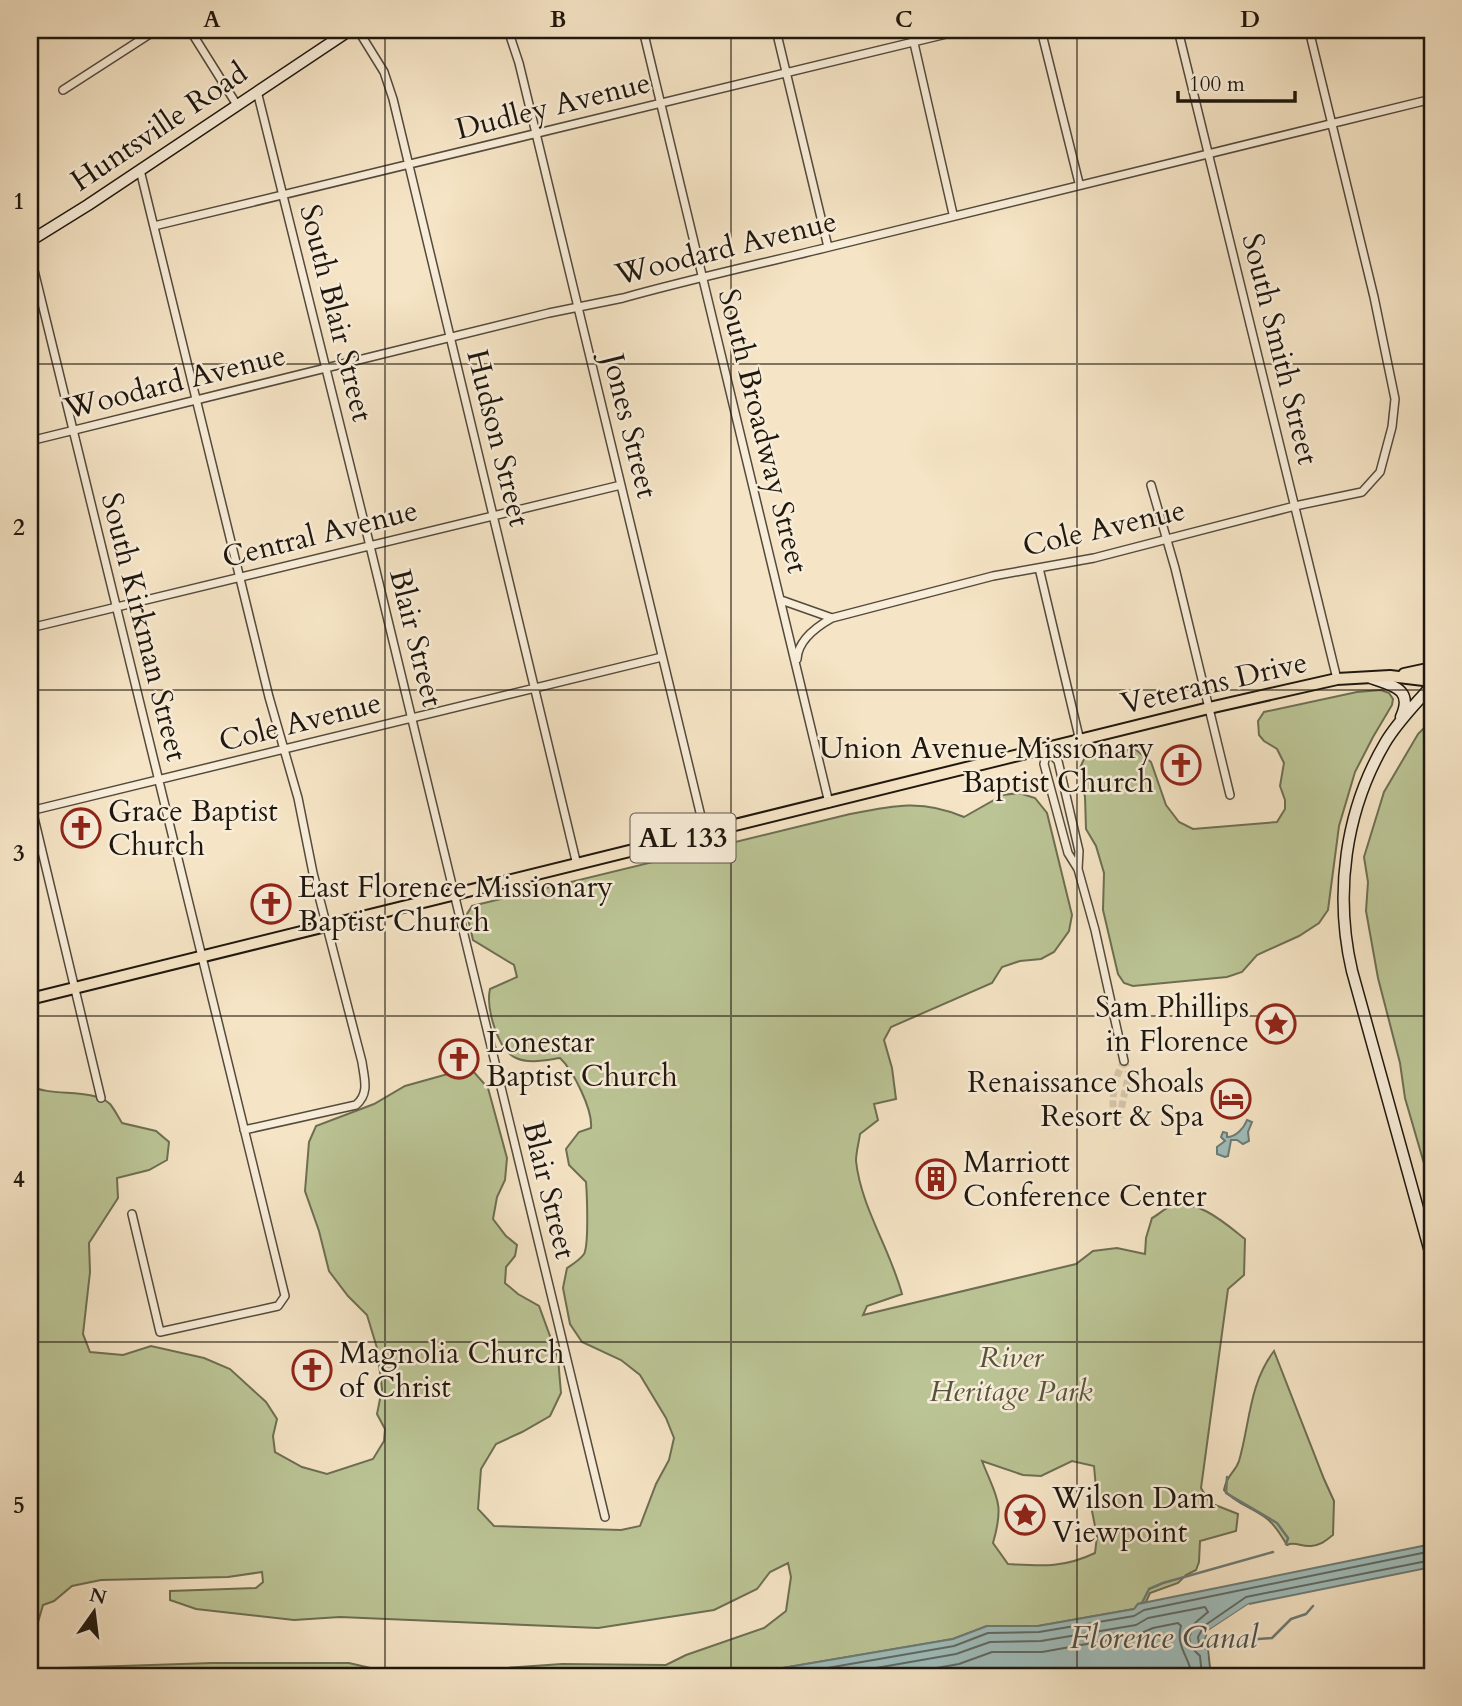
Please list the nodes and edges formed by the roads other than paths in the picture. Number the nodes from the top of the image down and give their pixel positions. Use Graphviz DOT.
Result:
graph roads {
  1 [pos="156,30"];
  2 [pos="190,30"];
  3 [pos="350,30"];
  4 [pos="358,30"];
  5 [pos="508,30"];
  6 [pos="643,30"];
  7 [pos="776,30"];
  8 [pos="911,30"];
  9 [pos="963,30"];
  10 [pos="1041,30"];
  11 [pos="1178,30"];
  12 [pos="1309,30"];
  13 [pos="914,42"];
  14 [pos="786,73"];
  15 [pos="64,90"];
  16 [pos="257,91"];
  17 [pos="1432,99"];
  18 [pos="661,103"];
  19 [pos="237,105"];
  20 [pos="1331,123"];
  21 [pos="536,133"];
  22 [pos="1208,152"];
  23 [pos="409,164"];
  24 [pos="140,170"];
  25 [pos="1079,183"];
  26 [pos="283,195"];
  27 [pos="953,214"];
  28 [pos="154,226"];
  29 [pos="30,241"];
  30 [pos="828,247"];
  31 [pos="30,254"];
  32 [pos="703,277"];
  33 [pos="578,306"];
  34 [pos="451,338"];
  35 [pos="326,367"];
  36 [pos="197,399"];
  37 [pos="73,430"];
  38 [pos="30,441"];
  39 [pos="621,485"];
  40 [pos="1151,485"];
  41 [pos="1295,506"];
  42 [pos="494,516"];
  43 [pos="1167,538"];
  44 [pos="370,546"];
  45 [pos="1039,568"];
  46 [pos="240,577"];
  47 [pos="781,600"];
  48 [pos="116,607"];
  49 [pos="832,618"];
  50 [pos="30,628"];
  51 [pos="662,657"];
  52 [pos="797,667"];
  53 [pos="1432,668"];
  54 [pos="1367,676"];
  55 [pos="1390,676"];
  56 [pos="1337,679"];
  57 [pos="1432,683"];
  58 [pos="535,688"];
  59 [pos="1209,708"];
  60 [pos="412,718"];
  61 [pos="1399,723"];
  62 [pos="1080,741"];
  63 [pos="283,750"];
  64 [pos="1047,750"];
  65 [pos="159,780"];
  66 [pos="1230,795"];
  67 [pos="30,801"];
  68 [pos="829,803"];
  69 [pos="31,811"];
  70 [pos="705,833"];
  71 [pos="577,865"];
  72 [pos="1078,869"];
  73 [pos="454,894"];
  74 [pos="326,925"];
  75 [pos="202,957"];
  76 [pos="75,988"];
  77 [pos="30,999"];
  78 [pos="1124,1061"];
  79 [pos="101,1098"];
  80 [pos="244,1130"];
  81 [pos="132,1214"];
  82 [pos="1432,1259"];
  83 [pos="605,1517"];
  1 -- 15 [label="street"];
  2 -- 19 [label="street"];
  3 -- 16 [label="main road, Huntsville Road"];
  4 -- 23 [label="street, Hudson Street"];
  5 -- 21 [label="street, Jones Street"];
  6 -- 18 [label="street, South Broadway Street"];
  7 -- 14 [label="street"];
  8 -- 13 [label="street"];
  9 -- 13 [label="street, Dudley Avenue"];
  10 -- 25 [label="street"];
  11 -- 22 [label="street, South Smith Street"];
  12 -- 20 [label="street"];
  13 -- 14 [label="street, Dudley Avenue"];
  13 -- 27 [label="street"];
  14 -- 18 [label="street, Dudley Avenue"];
  14 -- 30 [label="street"];
  16 -- 19 [label="main road, Huntsville Road"];
  16 -- 26 [label="street, South Blair Street"];
  17 -- 20 [label="street, Woodard Avenue"];
  18 -- 21 [label="street, Dudley Avenue"];
  18 -- 32 [label="street, South Broadway Street"];
  19 -- 24 [label="main road, Huntsville Road"];
  20 -- 22 [label="street, Woodard Avenue"];
  20 -- 41 [label="street, Cole Avenue"];
  21 -- 23 [label="street, Dudley Avenue"];
  21 -- 33 [label="street, Jones Street"];
  22 -- 25 [label="street, Woodard Avenue"];
  22 -- 41 [label="street, South Smith Street"];
  23 -- 26 [label="street, Dudley Avenue"];
  23 -- 34 [label="street, Hudson Street"];
  24 -- 28 [label="street"];
  24 -- 29 [label="main road, Huntsville Road"];
  25 -- 27 [label="street, Woodard Avenue"];
  26 -- 28 [label="street, Dudley Avenue"];
  26 -- 35 [label="street, South Blair Street"];
  27 -- 30 [label="street, Woodard Avenue"];
  28 -- 36 [label="street"];
  30 -- 32 [label="street, Woodard Avenue"];
  31 -- 37 [label="street, South Kirkman Street"];
  32 -- 33 [label="street, Woodard Avenue"];
  32 -- 47 [label="street, South Broadway Street"];
  33 -- 34 [label="street, Woodard Avenue"];
  33 -- 39 [label="street, Jones Street"];
  34 -- 35 [label="street, Woodard Avenue"];
  34 -- 42 [label="street, Hudson Street"];
  35 -- 36 [label="street, Woodard Avenue"];
  35 -- 44 [label="street, South Blair Street"];
  36 -- 37 [label="street, Woodard Avenue"];
  36 -- 46 [label="street"];
  37 -- 38 [label="street, Woodard Avenue"];
  37 -- 48 [label="street, South Kirkman Street"];
  39 -- 42 [label="street, Central Avenue"];
  39 -- 51 [label="street, Jones Street"];
  40 -- 43 [label="street"];
  41 -- 43 [label="street, Cole Avenue"];
  41 -- 56 [label="street, South Smith Street"];
  42 -- 44 [label="street, Central Avenue"];
  42 -- 58 [label="street, Hudson Street"];
  43 -- 45 [label="street, Cole Avenue"];
  43 -- 59 [label="street"];
  44 -- 46 [label="street, Central Avenue"];
  44 -- 60 [label="street, Blair Street"];
  45 -- 49 [label="street, Cole Avenue"];
  45 -- 62 [label="street"];
  46 -- 48 [label="street, Central Avenue"];
  46 -- 63 [label="street"];
  47 -- 49 [label="street"];
  47 -- 52 [label="street, South Broadway Street"];
  48 -- 50 [label="street, Central Avenue"];
  48 -- 65 [label="street, South Kirkman Street"];
  49 -- 52 [label="street, Cole Avenue"];
  51 -- 58 [label="street, Cole Avenue"];
  51 -- 70 [label="street, Jones Street"];
  52 -- 68 [label="street, South Broadway Street"];
  53 -- 55 [label="main road"];
  54 -- 55 [label="main road, Veterans Drive / AL 133"];
  54 -- 56 [label="main road, Veterans Drive / AL 133"];
  54 -- 61 [label="main road"];
  55 -- 57 [label="main road, Veterans Drive / AL 133"];
  56 -- 59 [label="main road, Veterans Drive / AL 133"];
  57 -- 61 [label="main road"];
  58 -- 60 [label="street, Cole Avenue"];
  58 -- 71 [label="street, Hudson Street"];
  59 -- 62 [label="main road, Veterans Drive / AL 133"];
  59 -- 66 [label="street"];
  60 -- 63 [label="street, Cole Avenue"];
  60 -- 73 [label="street, Blair Street"];
  61 -- 82 [label="main road"];
  62 -- 64 [label="main road, Veterans Drive / AL 133"];
  63 -- 65 [label="street, Cole Avenue"];
  63 -- 74 [label="street"];
  64 -- 68 [label="main road, Veterans Drive / AL 133"];
  64 -- 72 [label="street"];
  64 -- 72 [label="street"];
  65 -- 69 [label="street, Cole Avenue"];
  65 -- 75 [label="street, South Kirkman Street"];
  67 -- 69 [label="street"];
  68 -- 70 [label="main road, Veterans Drive / AL 133"];
  69 -- 76 [label="street"];
  70 -- 71 [label="main road, Veterans Drive / AL 133"];
  71 -- 73 [label="main road, Veterans Drive / AL 133"];
  72 -- 78 [label="street"];
  73 -- 74 [label="main road, Veterans Drive / AL 133"];
  73 -- 83 [label="street, Blair Street"];
  74 -- 75 [label="main road, Veterans Drive / AL 133"];
  74 -- 80 [label="street"];
  75 -- 76 [label="main road, Veterans Drive / AL 133"];
  75 -- 80 [label="street, South Kirkman Street"];
  76 -- 77 [label="main road, Veterans Drive / AL 133"];
  76 -- 79 [label="street"];
  80 -- 81 [label="street, South Kirkman Street"];
}
